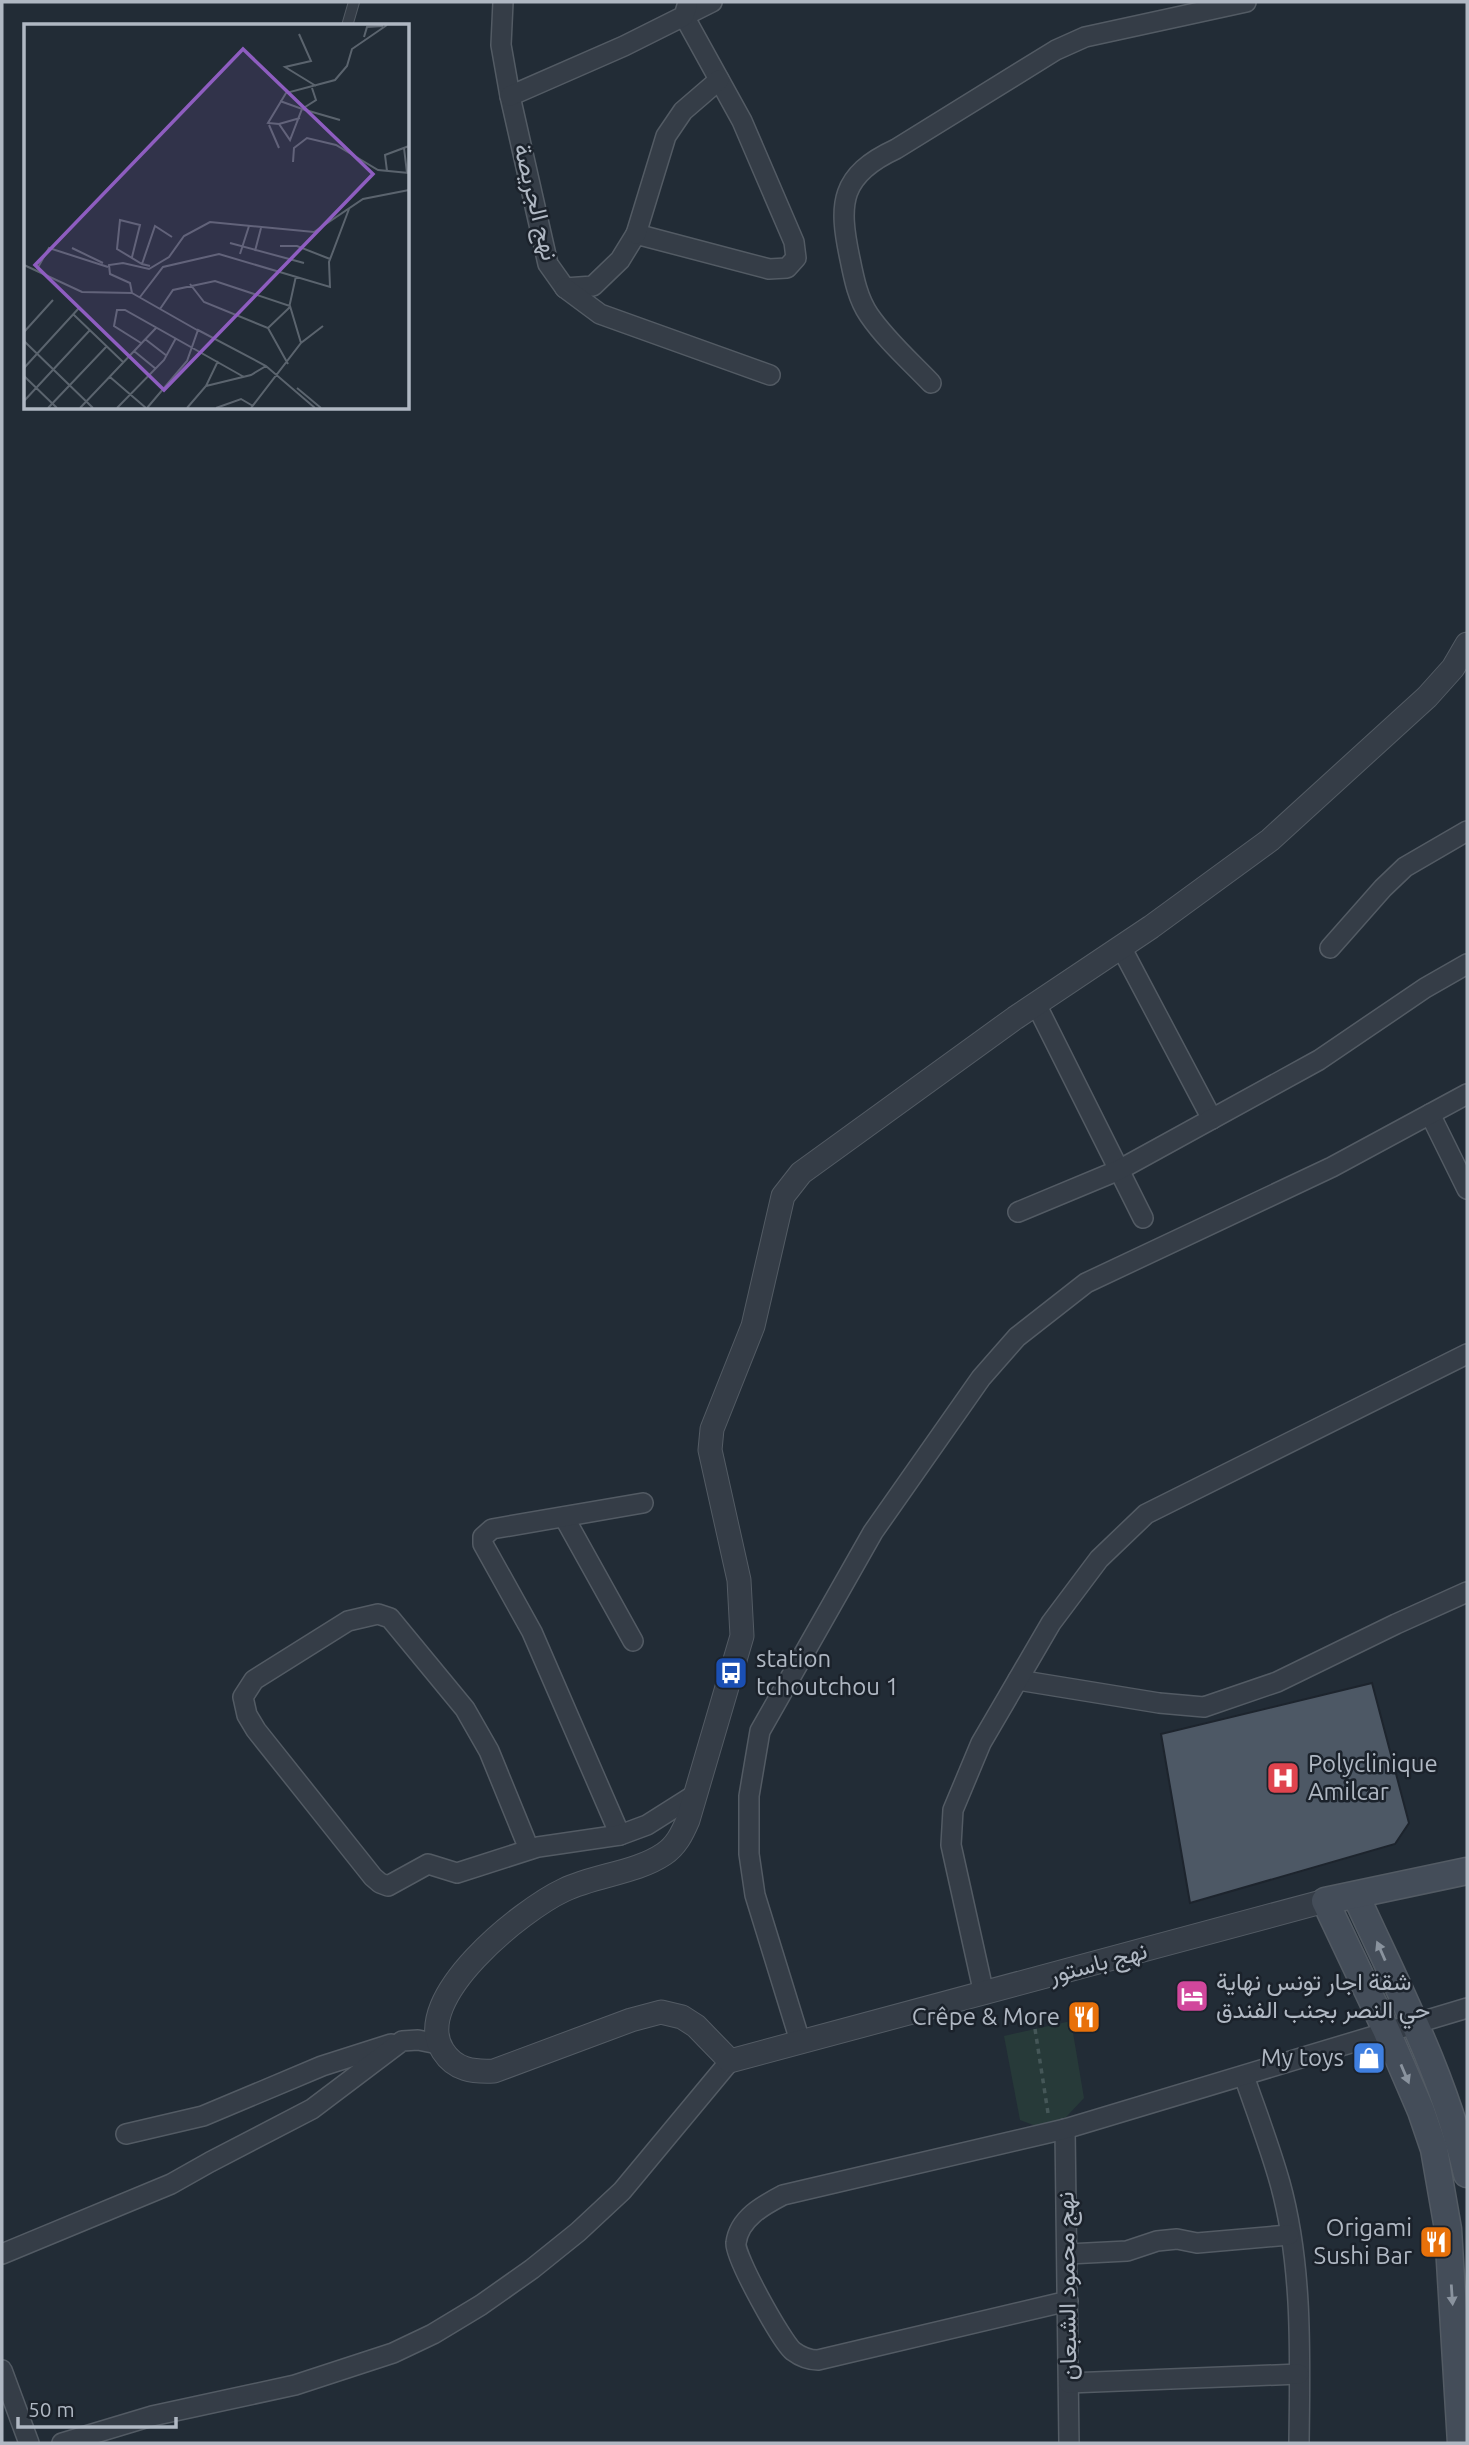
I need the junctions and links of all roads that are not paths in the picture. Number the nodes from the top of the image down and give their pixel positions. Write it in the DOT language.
graph roads {
  1 [pos="354,2"];
  2 [pos="503,2"];
  3 [pos="712,2"];
  4 [pos="1246,2"];
  5 [pos="686,9"];
  6 [pos="348,24"];
  7 [pos="719,80"];
  8 [pos="510,96"];
  9 [pos="636,234"];
  10 [pos="565,288"];
  11 [pos="771,375"];
  12 [pos="931,383"];
  13 [pos="1467,644"];
  14 [pos="1467,831"];
  15 [pos="1121,947"];
  16 [pos="1330,948"];
  17 [pos="1467,964"];
  18 [pos="1036,1004"];
  19 [pos="1467,1094"];
  20 [pos="1430,1114"];
  21 [pos="1212,1119"];
  22 [pos="1119,1170"];
  23 [pos="1467,1189"];
  24 [pos="1018,1212"];
  25 [pos="1143,1218"];
  26 [pos="1467,1354"];
  27 [pos="643,1503"];
  28 [pos="564,1517"];
  29 [pos="1467,1592"];
  30 [pos="634,1641"];
  31 [pos="1018,1680"];
  32 [pos="696,1794"];
  33 [pos="620,1835"];
  34 [pos="529,1849"];
  35 [pos="1467,1871"];
  36 [pos="1356,1896"];
  37 [pos="1325,1901"];
  38 [pos="984,1994"];
  39 [pos="1467,2008"];
  40 [pos="1414,2024"];
  41 [pos="1387,2032"];
  42 [pos="800,2040"];
  43 [pos="402,2041"];
  44 [pos="438,2044"];
  45 [pos="730,2061"];
  46 [pos="1244,2076"];
  47 [pos="1058,2130"];
  48 [pos="126,2134"];
  49 [pos="1467,2174"];
  50 [pos="1289,2235"];
  51 [pos="2,2254"];
  52 [pos="1068,2254"];
  53 [pos="1068,2301"];
  54 [pos="2,2370"];
  55 [pos="1300,2374"];
  56 [pos="1069,2383"];
  57 [pos="29,2443"];
  58 [pos="62,2443"];
  59 [pos="1069,2443"];
  60 [pos="1299,2443"];
  61 [pos="1461,2443"];
  1 -- 6 [label="lane"];
  2 -- 8 [label="street, نهج الجريصة"];
  3 -- 5 [label="street"];
  4 -- 12 [label="street"];
  5 -- 7 [label="street"];
  5 -- 8 [label="street"];
  7 -- 9 [label="street, نهج الجريصة"];
  7 -- 9 [label="street"];
  8 -- 10 [label="street, نهج الجريصة"];
  9 -- 10 [label="street, نهج الجريصة"];
  10 -- 11 [label="street"];
  13 -- 15 [label="street"];
  14 -- 16 [label="street"];
  15 -- 18 [label="street"];
  15 -- 21 [label="street"];
  17 -- 21 [label="street"];
  18 -- 22 [label="street"];
  18 -- 32 [label="street"];
  19 -- 20 [label="street"];
  20 -- 23 [label="street"];
  20 -- 42 [label="street"];
  21 -- 22 [label="street"];
  22 -- 24 [label="street"];
  22 -- 25 [label="street"];
  26 -- 31 [label="street"];
  27 -- 28 [label="street"];
  28 -- 30 [label="street"];
  28 -- 33 [label="street"];
  29 -- 31 [label="street"];
  31 -- 38 [label="street"];
  32 -- 33 [label="street"];
  32 -- 44 [label="street"];
  33 -- 34 [label="street"];
  34 -- 34 [label="street"];
  35 -- 36 [label="main road, نهج باستور"];
  36 -- 37 [label="main road, نهج باستور"];
  40 -- 36 [label="main road, one-way"];
  37 -- 38 [label="street, نهج باستور"];
  37 -- 41 [label="main road"];
  38 -- 42 [label="street, نهج باستور"];
  39 -- 40 [label="street"];
  40 -- 41 [label="street"];
  40 -- 49 [label="main road"];
  41 -- 46 [label="street"];
  41 -- 61 [label="main road, one-way"];
  42 -- 45 [label="street, نهج باستور"];
  43 -- 44 [label="street"];
  43 -- 48 [label="street"];
  43 -- 51 [label="street"];
  44 -- 45 [label="street"];
  45 -- 58 [label="street"];
  46 -- 47 [label="street"];
  46 -- 50 [label="street"];
  47 -- 52 [label="street, نهج محمود الشبعان"];
  47 -- 53 [label="street"];
  50 -- 52 [label="street"];
  50 -- 55 [label="street"];
  52 -- 53 [label="street, نهج محمود الشبعان"];
  53 -- 56 [label="street, نهج محمود الشبعان"];
  54 -- 57 [label="street"];
  55 -- 56 [label="street"];
  55 -- 60 [label="street"];
  56 -- 59 [label="street, نهج محمود الشبعان"];
}
